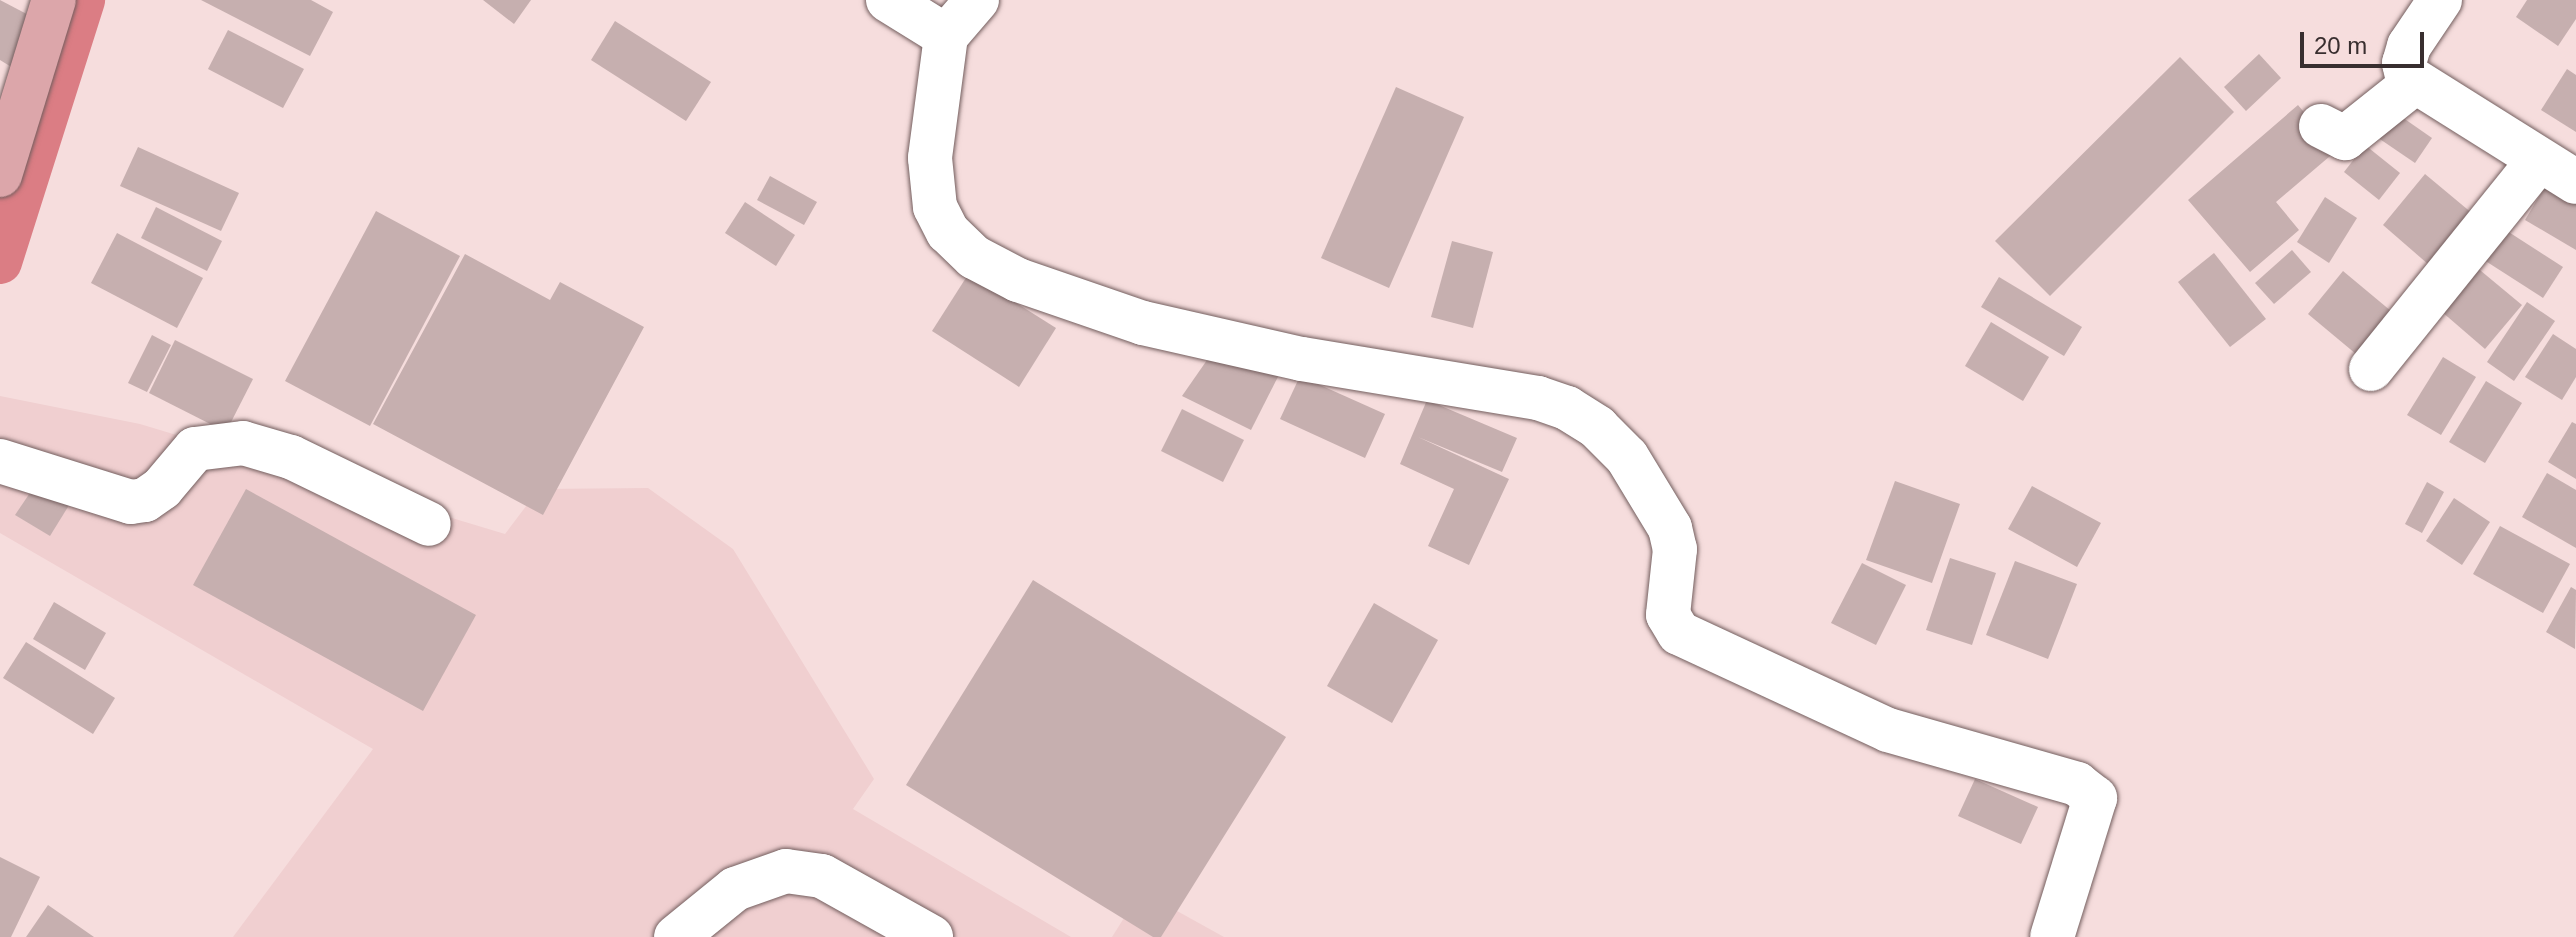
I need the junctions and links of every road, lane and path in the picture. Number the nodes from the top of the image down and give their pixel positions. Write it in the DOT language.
graph roads {
  1 [pos="54,0"];
  2 [pos="888,0"];
  3 [pos="977,0"];
  4 [pos="2440,0"];
  5 [pos="946,36"];
  6 [pos="2414,83"];
  7 [pos="2321,126"];
  8 [pos="2539,160"];
  9 [pos="0,175"];
  10 [pos="2576,182"];
  11 [pos="2371,369"];
  12 [pos="0,461"];
  13 [pos="429,524"];
  14 [pos="676,937"];
  15 [pos="931,937"];
  16 [pos="2052,937"];
  1 -- 9 [label="main road"];
  2 -- 5 [label="street"];
  3 -- 5 [label="street"];
  4 -- 6 [label="street"];
  5 -- 16 [label="street"];
  6 -- 7 [label="street"];
  6 -- 8 [label="street"];
  8 -- 10 [label="street"];
  8 -- 11 [label="street"];
  12 -- 13 [label="street"];
  14 -- 15 [label="street"];
}
